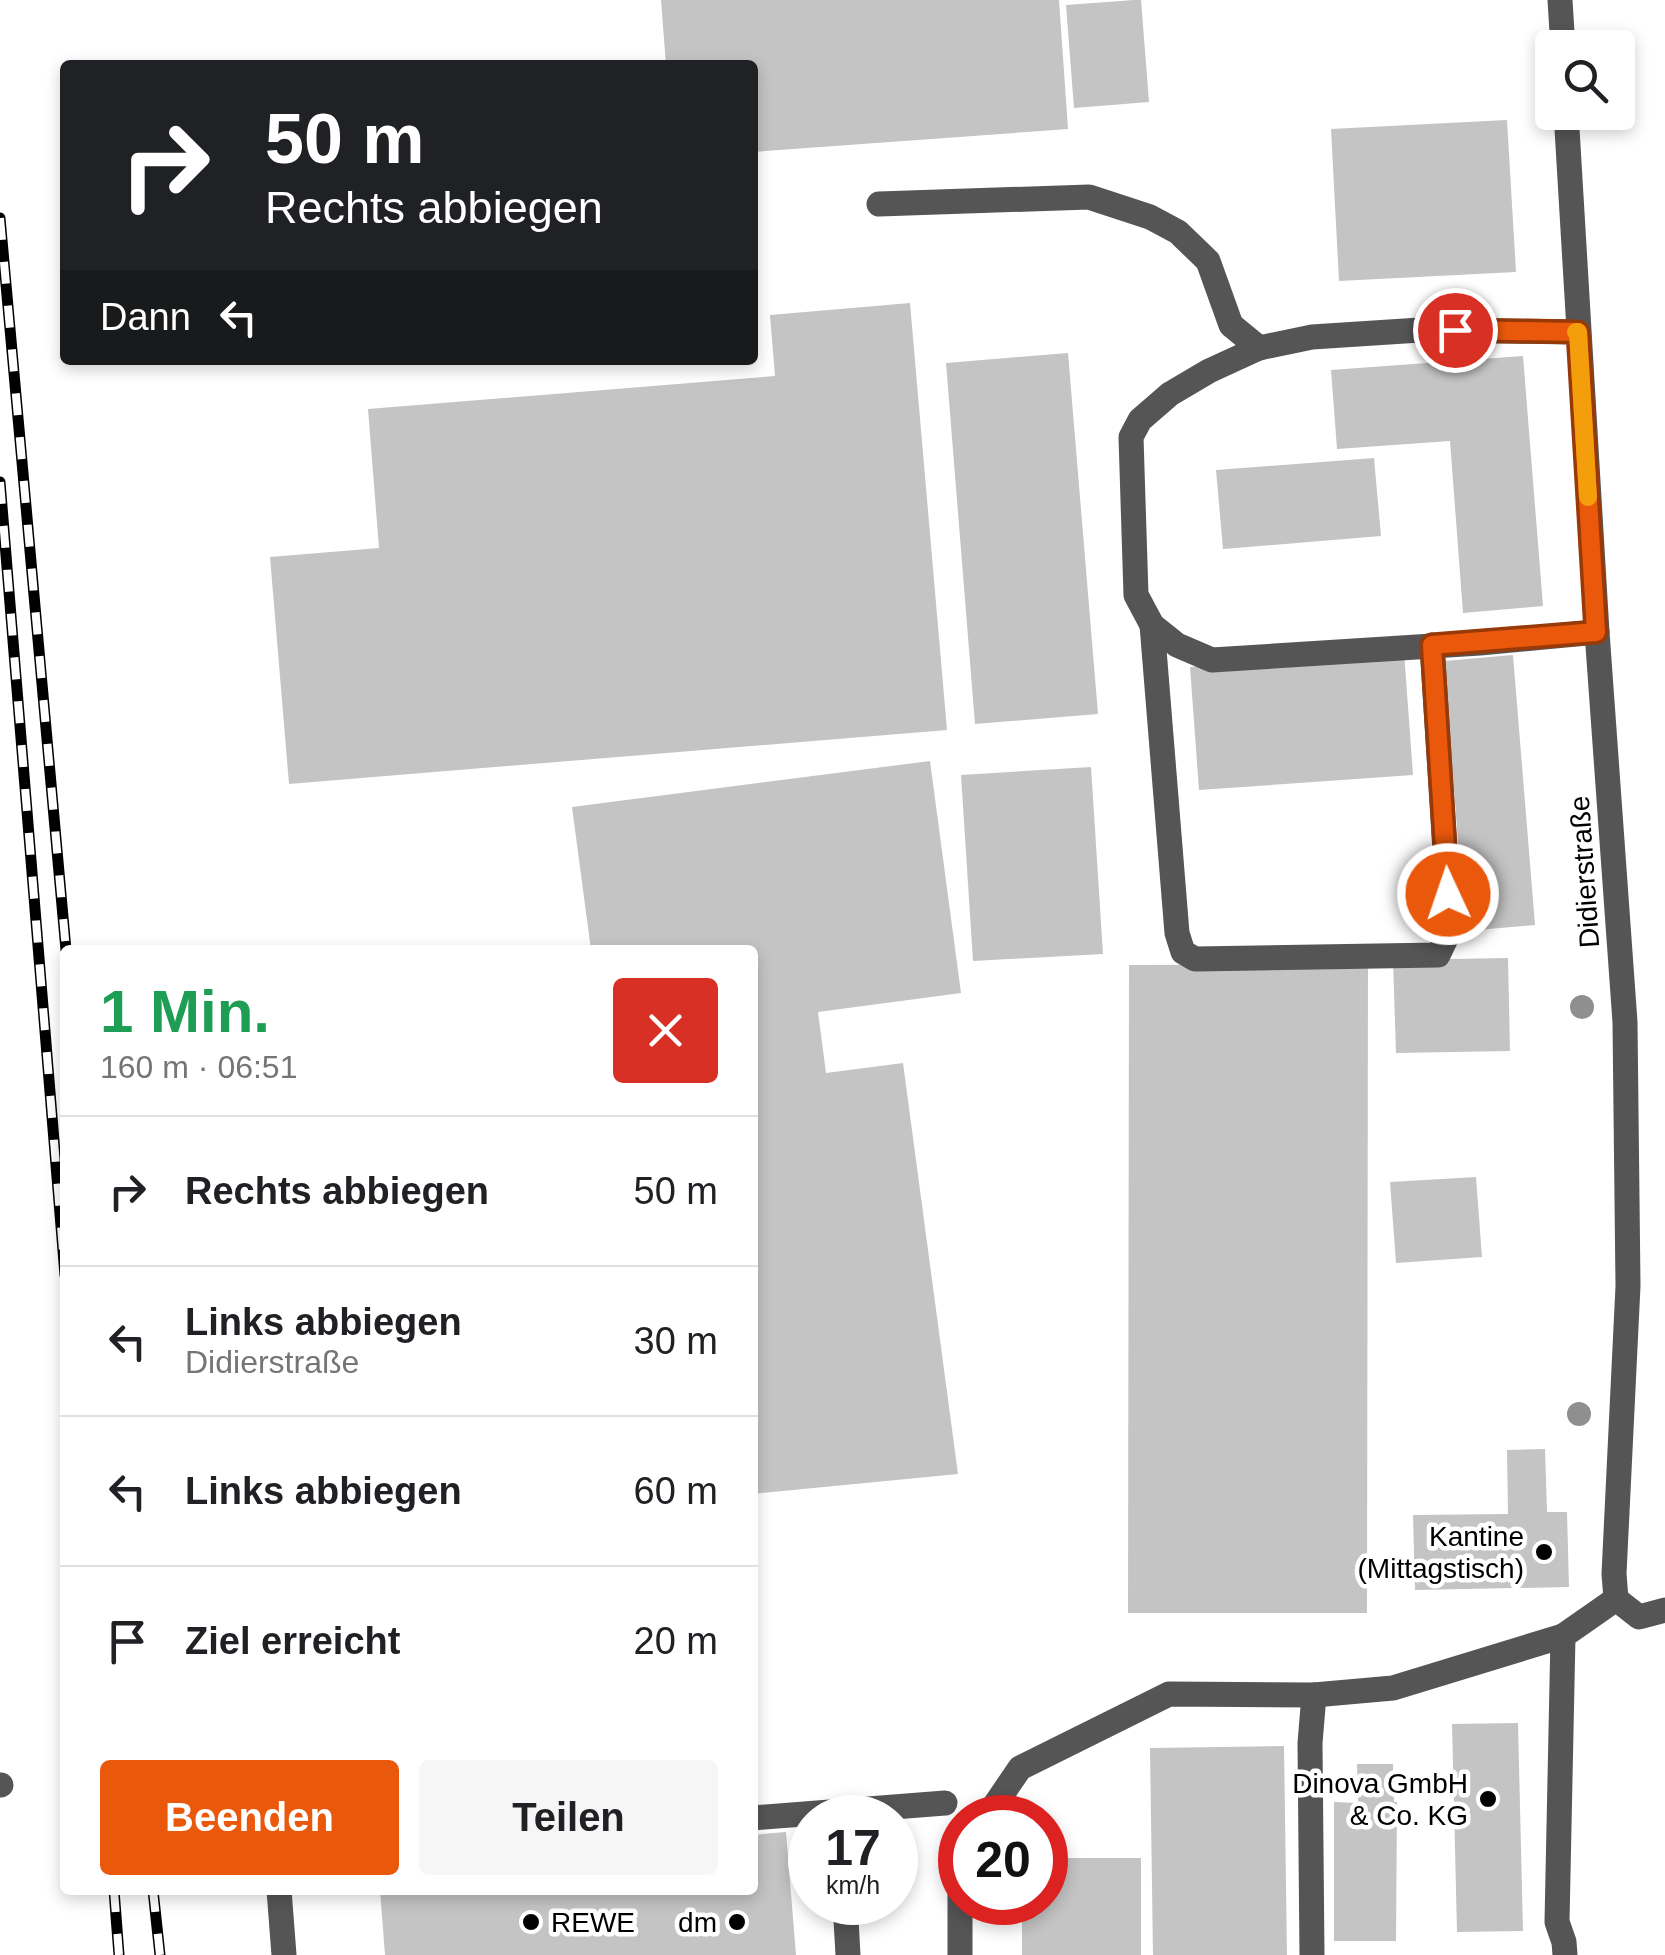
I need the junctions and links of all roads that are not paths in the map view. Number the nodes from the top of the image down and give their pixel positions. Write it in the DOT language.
graph roads {
  1 [pos="1560,0"];
  2 [pos="1562,30"];
  3 [pos="1567,130"];
  4 [pos="879,204"];
  5 [pos="1578,332"];
  6 [pos="1260,348"];
  7 [pos="1152,625"];
  8 [pos="1596,632"];
  9 [pos="1432,645"];
  10 [pos="1616,1598"];
  11 [pos="1665,1610"];
  12 [pos="1563,1636"];
  13 [pos="1314,1696"];
  14 [pos="1002,1795"];
  15 [pos="788,1817"];
  16 [pos="758,1818"];
  17 [pos="279,1895"];
  18 [pos="846,1925"];
  19 [pos="960,1925"];
  20 [pos="284,1955"];
  21 [pos="848,1955"];
  22 [pos="960,1955"];
  23 [pos="1312,1955"];
  24 [pos="1565,1955"];
  1 -- 2 [label="street"];
  3 -- 5 [label="street, Didierstraße"];
  4 -- 6 [label="street"];
  5 -- 6 [label="street"];
  5 -- 8 [label="street, Didierstraße"];
  6 -- 7 [label="street"];
  7 -- 9 [label="street"];
  7 -- 9 [label="street"];
  8 -- 9 [label="street"];
  8 -- 10 [label="street, Didierstraße"];
  10 -- 11 [label="street"];
  10 -- 12 [label="street"];
  12 -- 13 [label="street"];
  12 -- 24 [label="street"];
  13 -- 14 [label="street"];
  13 -- 23 [label="street"];
  15 -- 16 [label="street"];
  17 -- 20 [label="street"];
  18 -- 21 [label="street"];
  19 -- 22 [label="street"];
}
